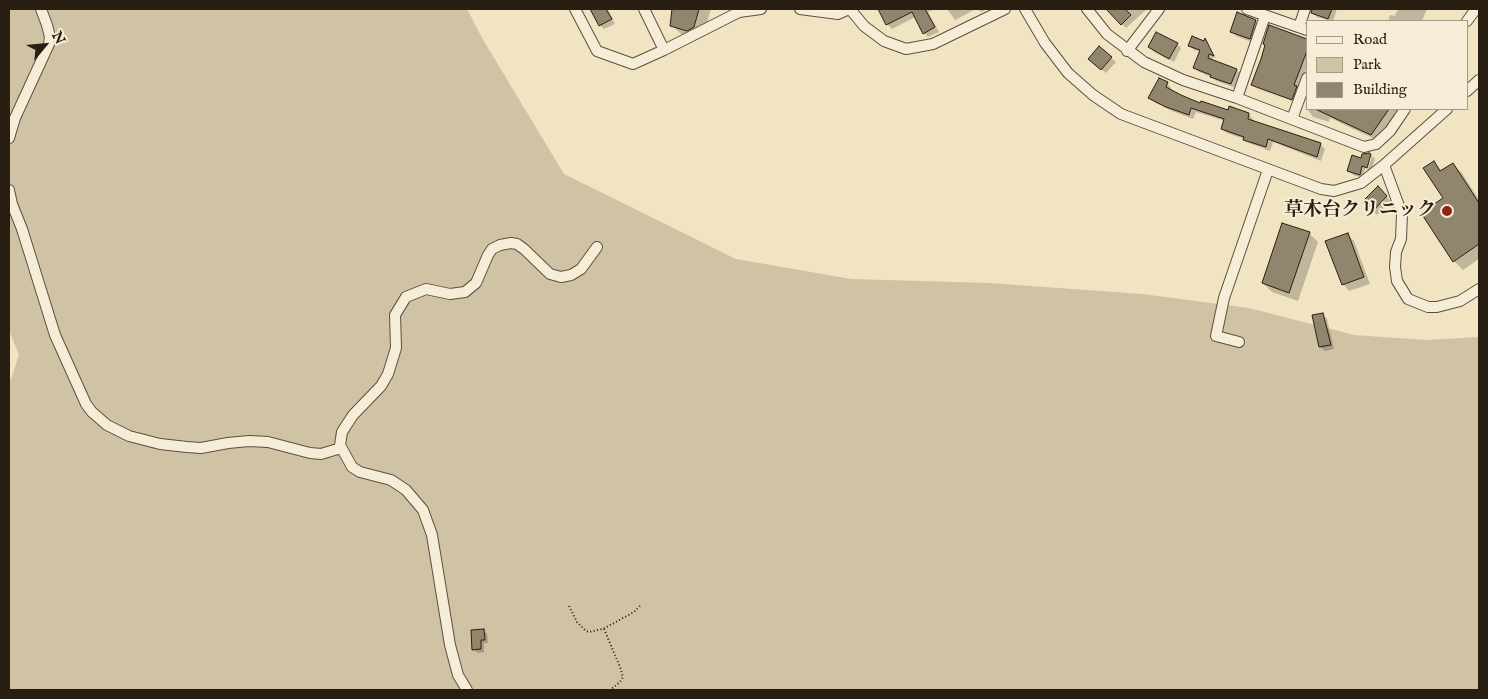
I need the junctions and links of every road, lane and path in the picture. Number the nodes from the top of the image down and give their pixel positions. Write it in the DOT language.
graph roads {
  1 [pos="41,9"];
  2 [pos="575,9"];
  3 [pos="644,9"];
  4 [pos="761,9"];
  5 [pos="800,9"];
  6 [pos="849,9"];
  7 [pos="1005,9"];
  8 [pos="1025,9"];
  9 [pos="1087,9"];
  10 [pos="1159,9"];
  11 [pos="1247,9"];
  12 [pos="1306,9"];
  13 [pos="1476,9"];
  14 [pos="1265,16"];
  15 [pos="1468,20"];
  16 [pos="1303,28"];
  17 [pos="664,50"];
  18 [pos="1127,51"];
  19 [pos="1479,80"];
  20 [pos="1306,81"];
  21 [pos="1468,90"];
  22 [pos="1237,98"];
  23 [pos="1404,110"];
  24 [pos="1446,110"];
  25 [pos="1292,119"];
  26 [pos="9,138"];
  27 [pos="1384,165"];
  28 [pos="1268,170"];
  29 [pos="9,190"];
  30 [pos="597,247"];
  31 [pos="1479,289"];
  32 [pos="1239,342"];
  33 [pos="341,448"];
  34 [pos="641,605"];
  35 [pos="569,606"];
  36 [pos="603,629"];
  37 [pos="466,690"];
  38 [pos="610,690"];
  1 -- 26 [label="street"];
  2 -- 17 [label="street"];
  3 -- 17 [label="street"];
  4 -- 17 [label="street"];
  5 -- 6 [label="street"];
  6 -- 7 [label="street"];
  8 -- 28 [label="street"];
  9 -- 18 [label="street"];
  10 -- 18 [label="street"];
  11 -- 14 [label="street"];
  12 -- 16 [label="street"];
  13 -- 15 [label="street"];
  14 -- 16 [label="street"];
  14 -- 22 [label="street"];
  18 -- 22 [label="street"];
  19 -- 21 [label="street"];
  20 -- 25 [label="street"];
  22 -- 25 [label="street"];
  23 -- 25 [label="street"];
  24 -- 27 [label="street"];
  27 -- 28 [label="street"];
  27 -- 31 [label="street"];
  28 -- 32 [label="street"];
  29 -- 33 [label="street"];
  30 -- 33 [label="street"];
  33 -- 37 [label="street"];
  34 -- 36 [label="path"];
  35 -- 36 [label="path"];
  36 -- 38 [label="path"];
}
